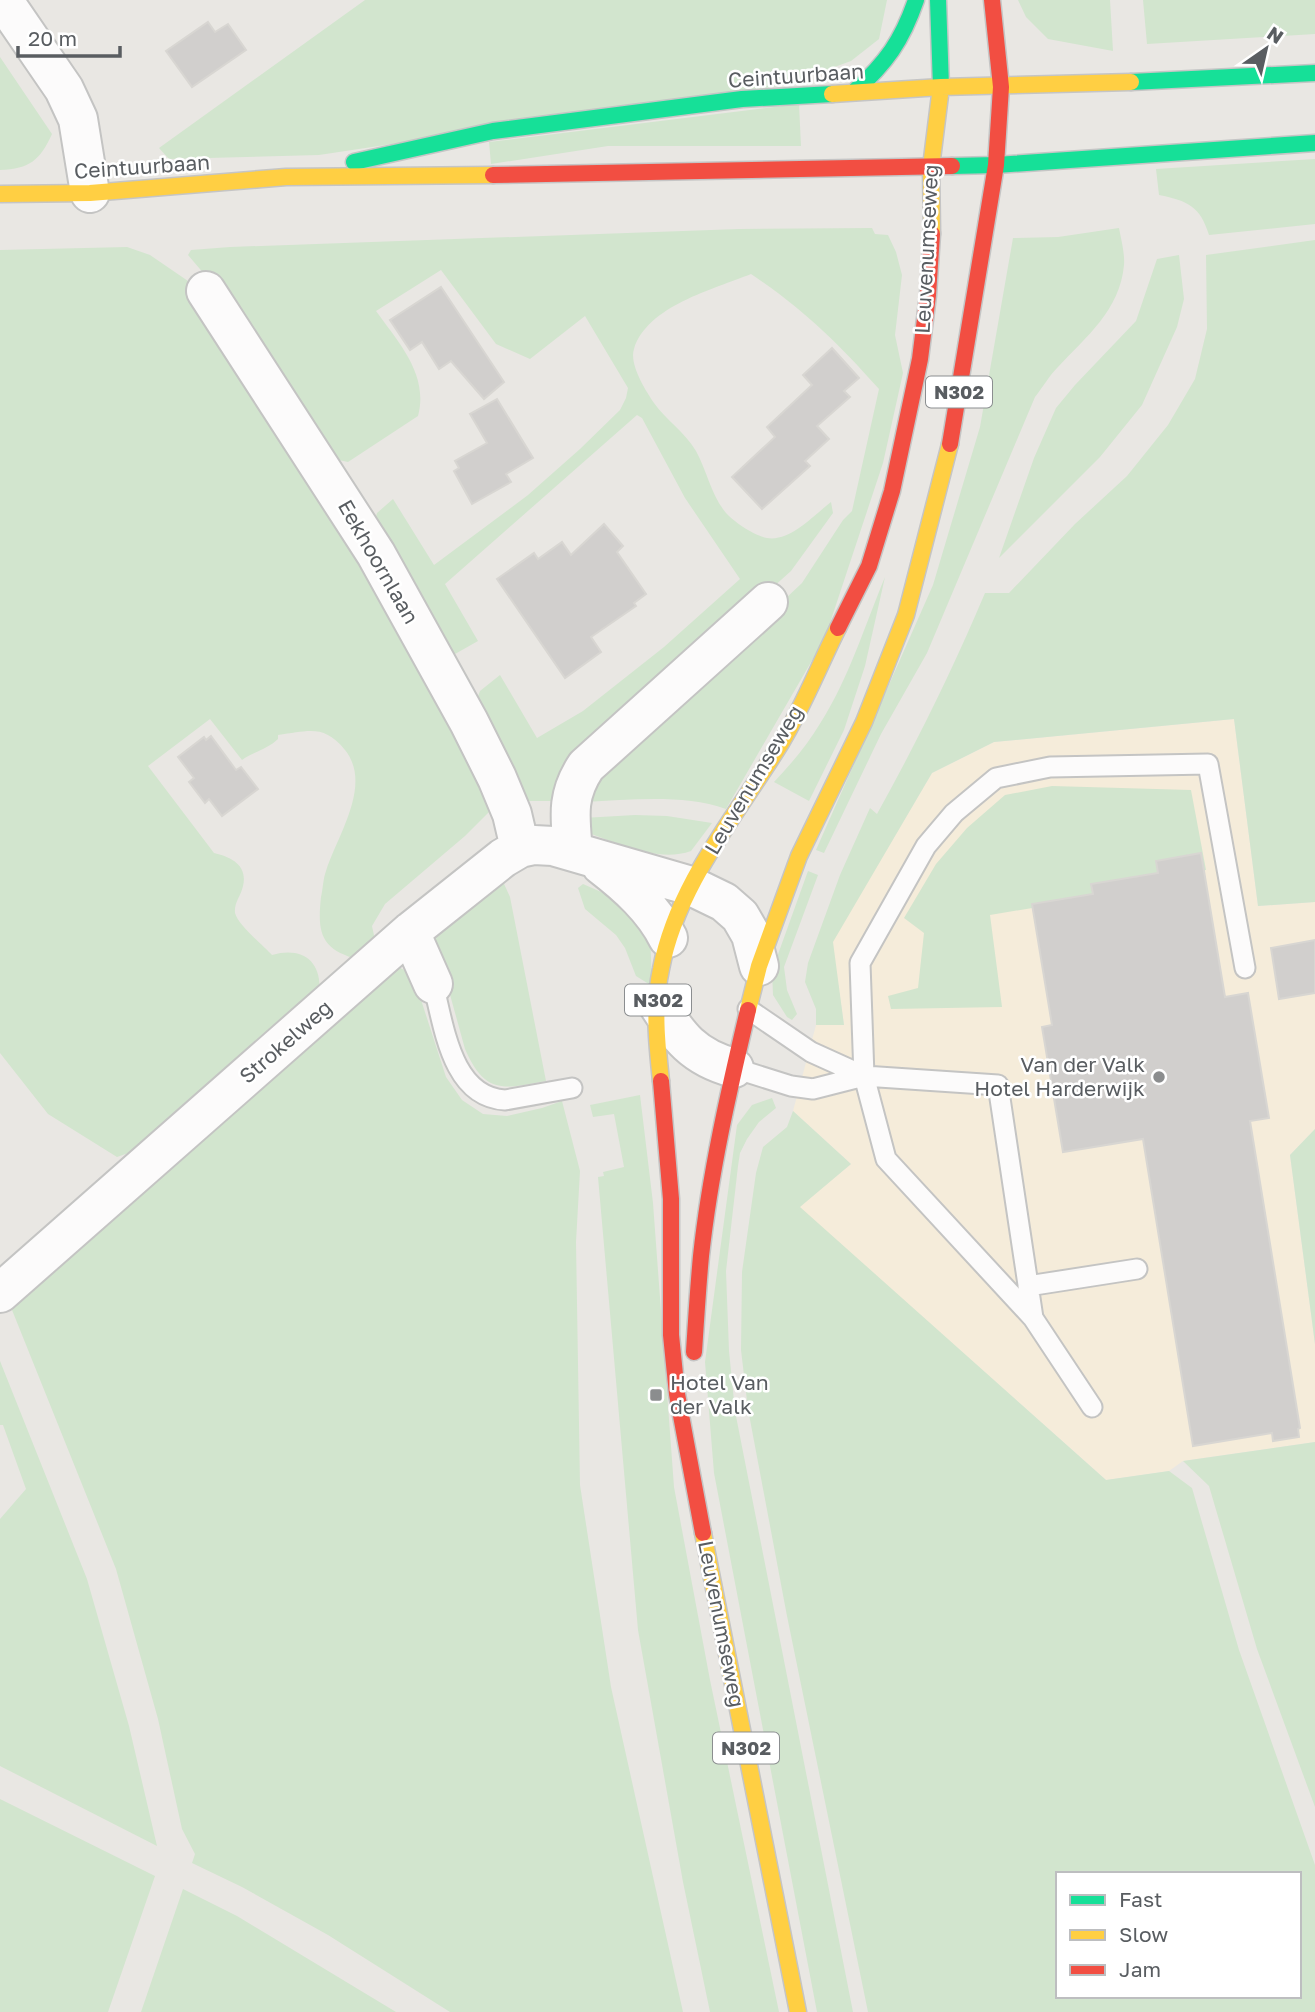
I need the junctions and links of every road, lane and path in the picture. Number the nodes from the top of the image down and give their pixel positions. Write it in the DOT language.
graph roads {
  1 [pos="3,0"];
  2 [pos="916,0"];
  3 [pos="938,0"];
  4 [pos="992,0"];
  5 [pos="1315,73"];
  6 [pos="941,87"];
  7 [pos="1001,87"];
  8 [pos="854,92"];
  9 [pos="1315,143"];
  10 [pos="996,164"];
  11 [pos="931,167"];
  12 [pos="286,177"];
  13 [pos="90,193"];
  14 [pos="0,194"];
  15 [pos="206,291"];
  16 [pos="768,602"];
  17 [pos="520,848"];
  18 [pos="583,855"];
  19 [pos="691,886"];
  20 [pos="410,932"];
  21 [pos="668,938"];
  22 [pos="759,966"];
  23 [pos="1245,968"];
  24 [pos="433,985"];
  25 [pos="657,1003"];
  26 [pos="748,1009"];
  27 [pos="734,1068"];
  28 [pos="863,1076"];
  29 [pos="572,1088"];
  30 [pos="1137,1269"];
  31 [pos="1028,1286"];
  32 [pos="0,1293"];
  33 [pos="1033,1318"];
  34 [pos="694,1364"];
  35 [pos="694,1391"];
  36 [pos="1092,1407"];
  37 [pos="693,1484"];
  38 [pos="798,2012"];
  1 -- 13 [label="street"];
  2 -- 8 [label="main road"];
  3 -- 6 [label="main road, Leuvenumseweg"];
  4 -- 7 [label="main road"];
  5 -- 7 [label="main road, Ceintuurbaan"];
  6 -- 7 [label="main road, Ceintuurbaan"];
  6 -- 8 [label="main road, Ceintuurbaan"];
  6 -- 11 [label="main road, Leuvenumseweg / N302"];
  7 -- 10 [label="main road, N302"];
  8 -- 12 [label="main road, Ceintuurbaan"];
  9 -- 10 [label="main road, Ceintuurbaan"];
  10 -- 11 [label="main road, Ceintuurbaan"];
  10 -- 22 [label="main road, N302"];
  11 -- 12 [label="main road, Ceintuurbaan"];
  11 -- 19 [label="main road, Leuvenumseweg / N302"];
  12 -- 13 [label="main road, Ceintuurbaan"];
  13 -- 14 [label="main road, Ceintuurbaan"];
  15 -- 17 [label="street, Eekhoornlaan"];
  16 -- 18 [label="street"];
  17 -- 18 [label="street"];
  17 -- 20 [label="street, Strokelweg"];
  18 -- 19 [label="street"];
  18 -- 21 [label="street"];
  19 -- 21 [label="main road, Leuvenumseweg / N302"];
  19 -- 22 [label="street"];
  20 -- 24 [label="street"];
  20 -- 32 [label="street, Strokelweg"];
  21 -- 25 [label="main road, Leuvenumseweg / N302"];
  22 -- 26 [label="main road, N302"];
  23 -- 28 [label="lane"];
  24 -- 29 [label="lane"];
  25 -- 27 [label="street"];
  25 -- 37 [label="main road, Leuvenumseweg / N302"];
  26 -- 27 [label="main road, N302"];
  26 -- 28 [label="lane"];
  27 -- 28 [label="lane"];
  27 -- 34 [label="main road, N302"];
  28 -- 31 [label="lane"];
  28 -- 33 [label="lane"];
  30 -- 31 [label="lane"];
  31 -- 33 [label="lane"];
  33 -- 36 [label="lane"];
  35 -- 37 [label="main road, Leuvenumseweg / N302"];
  37 -- 38 [label="main road, Leuvenumseweg / N302"];
}
